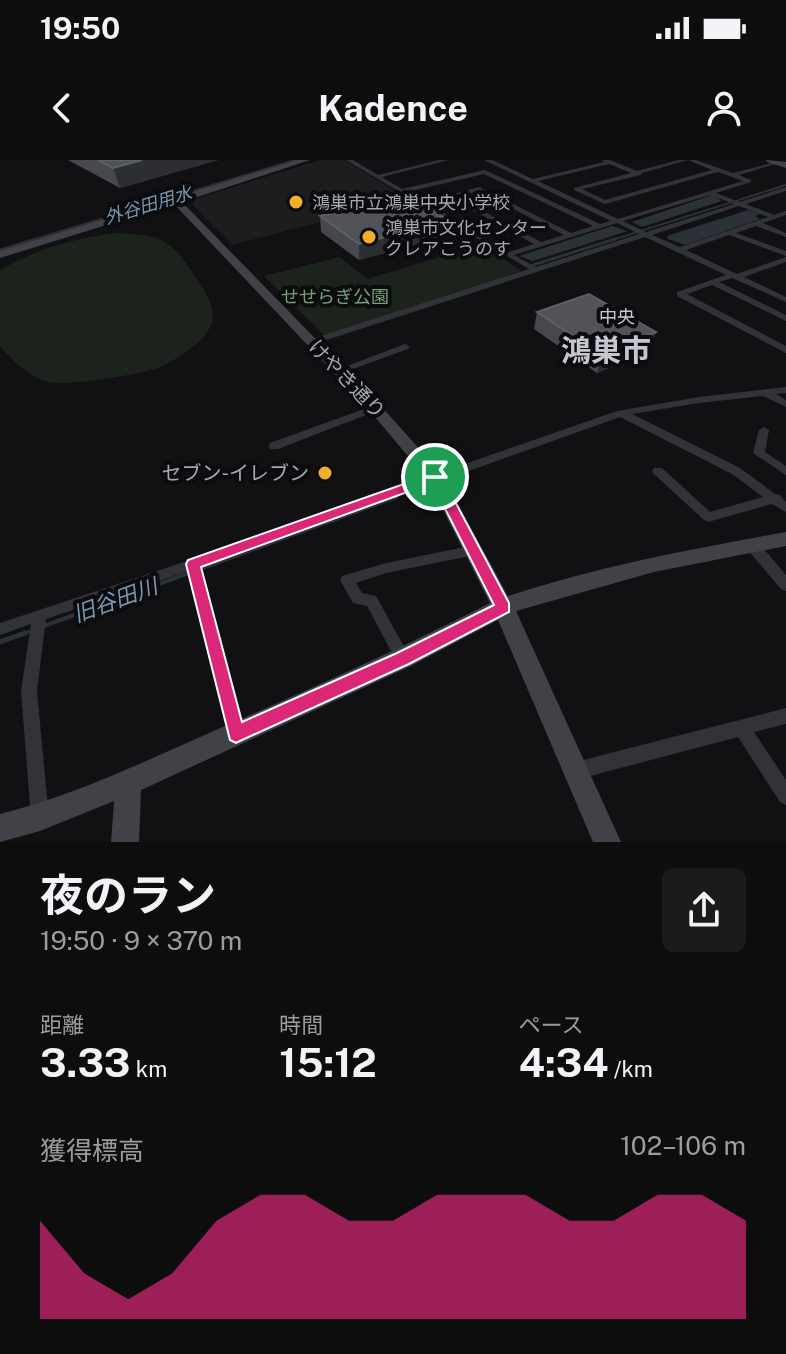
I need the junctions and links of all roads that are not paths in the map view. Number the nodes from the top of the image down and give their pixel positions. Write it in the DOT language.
graph roads {
  1 [pos="306,160"];
  2 [pos="349,160"];
  3 [pos="446,160"];
  4 [pos="488,160"];
  5 [pos="648,160"];
  6 [pos="688,160"];
  7 [pos="607,161"];
  8 [pos="429,162"];
  9 [pos="777,163"];
  10 [pos="396,165"];
  11 [pos="664,166"];
  12 [pos="405,170"];
  13 [pos="718,170"];
  14 [pos="636,173"];
  15 [pos="733,175"];
  16 [pos="376,177"];
  17 [pos="532,181"];
  18 [pos="667,184"];
  19 [pos="677,188"];
  20 [pos="786,189"];
  21 [pos="401,191"];
  22 [pos="688,192"];
  23 [pos="711,193"];
  24 [pos="559,194"];
  25 [pos="451,196"];
  26 [pos="698,196"];
  27 [pos="542,199"];
  28 [pos="176,201"];
  29 [pos="423,204"];
  30 [pos="741,204"];
  31 [pos="786,213"];
  32 [pos="774,217"];
  33 [pos="617,221"];
  34 [pos="756,223"];
  35 [pos="598,226"];
  36 [pos="730,233"];
  37 [pos="569,235"];
  38 [pos="645,235"];
  39 [pos="786,235"];
  40 [pos="539,244"];
  41 [pos="679,250"];
  42 [pos="509,254"];
  43 [pos="0,255"];
  44 [pos="786,256"];
  45 [pos="535,270"];
  46 [pos="734,276"];
  47 [pos="712,282"];
  48 [pos="785,298"];
  49 [pos="786,318"];
  50 [pos="311,342"];
  51 [pos="405,347"];
  52 [pos="786,350"];
  53 [pos="339,371"];
  54 [pos="786,390"];
  55 [pos="764,392"];
  56 [pos="786,404"];
  57 [pos="375,408"];
  58 [pos="621,413"];
  59 [pos="764,430"];
  60 [pos="274,446"];
  61 [pos="658,471"];
  62 [pos="786,471"];
  63 [pos="435,477"];
  64 [pos="776,498"];
  65 [pos="786,508"];
  66 [pos="786,539"];
  67 [pos="752,545"];
  68 [pos="475,550"];
  69 [pos="193,564"];
  70 [pos="786,585"];
  71 [pos="503,607"];
  72 [pos="39,615"];
  73 [pos="0,629"];
  74 [pos="403,659"];
  75 [pos="786,716"];
  76 [pos="741,727"];
  77 [pos="236,734"];
  78 [pos="575,771"];
  79 [pos="128,782"];
  80 [pos="786,796"];
  81 [pos="40,818"];
  82 [pos="0,828"];
  83 [pos="125,842"];
  84 [pos="607,842"];
  1 -- 28 [label="street"];
  2 -- 16 [label="street"];
  3 -- 8 [label="street"];
  4 -- 17 [label="street"];
  5 -- 11 [label="street"];
  6 -- 11 [label="street"];
  6 -- 13 [label="street"];
  7 -- 14 [label="street"];
  7 -- 17 [label="street"];
  8 -- 12 [label="street"];
  9 -- 15 [label="street"];
  10 -- 12 [label="street"];
  11 -- 14 [label="street"];
  12 -- 16 [label="street"];
  13 -- 15 [label="street"];
  13 -- 18 [label="street"];
  14 -- 18 [label="street"];
  14 -- 18 [label="street"];
  15 -- 23 [label="street"];
  16 -- 21 [label="street"];
  17 -- 24 [label="street"];
  18 -- 19 [label="street"];
  20 -- 30 [label="street"];
  21 -- 27 [label="street"];
  21 -- 29 [label="street"];
  22 -- 26 [label="street"];
  23 -- 26 [label="street"];
  23 -- 30 [label="street"];
  24 -- 27 [label="street"];
  24 -- 33 [label="street"];
  25 -- 29 [label="street"];
  25 -- 37 [label="street"];
  25 -- 40 [label="street"];
  26 -- 33 [label="street"];
  27 -- 35 [label="street"];
  28 -- 43 [label="street"];
  28 -- 50 [label="street, けやき通り"];
  29 -- 42 [label="street"];
  30 -- 32 [label="street"];
  30 -- 38 [label="street"];
  31 -- 32 [label="street"];
  32 -- 34 [label="street"];
  33 -- 35 [label="street"];
  33 -- 38 [label="street"];
  34 -- 36 [label="street"];
  34 -- 39 [label="street"];
  35 -- 37 [label="street"];
  36 -- 41 [label="street"];
  36 -- 44 [label="street"];
  37 -- 40 [label="street"];
  38 -- 41 [label="street"];
  38 -- 45 [label="street"];
  40 -- 42 [label="street"];
  41 -- 46 [label="street"];
  42 -- 45 [label="street"];
  44 -- 46 [label="street"];
  45 -- 50 [label="street"];
  46 -- 47 [label="street"];
  46 -- 48 [label="street"];
  47 -- 49 [label="street"];
  47 -- 52 [label="street"];
  50 -- 53 [label="street, けやき通り"];
  51 -- 53 [label="street"];
  53 -- 57 [label="street, けやき通り"];
  54 -- 55 [label="street"];
  55 -- 56 [label="street"];
  55 -- 58 [label="street"];
  57 -- 60 [label="street"];
  57 -- 63 [label="street, けやき通り"];
  58 -- 63 [label="street"];
  58 -- 64 [label="street"];
  59 -- 62 [label="street"];
  61 -- 64 [label="street"];
  63 -- 68 [label="street, けやき通り"];
  63 -- 69 [label="street"];
  64 -- 65 [label="street"];
  66 -- 67 [label="street"];
  67 -- 70 [label="street"];
  67 -- 71 [label="street"];
  68 -- 71 [label="street, けやき通り"];
  68 -- 74 [label="street"];
  69 -- 72 [label="street"];
  69 -- 77 [label="street"];
  71 -- 74 [label="street"];
  71 -- 78 [label="street, けやき通り"];
  72 -- 73 [label="street"];
  72 -- 81 [label="street"];
  74 -- 77 [label="street"];
  75 -- 76 [label="street"];
  76 -- 78 [label="street"];
  76 -- 80 [label="street"];
  77 -- 79 [label="street"];
  78 -- 84 [label="street, けやき通り"];
  79 -- 81 [label="street"];
  79 -- 83 [label="street"];
  81 -- 82 [label="street"];
}
